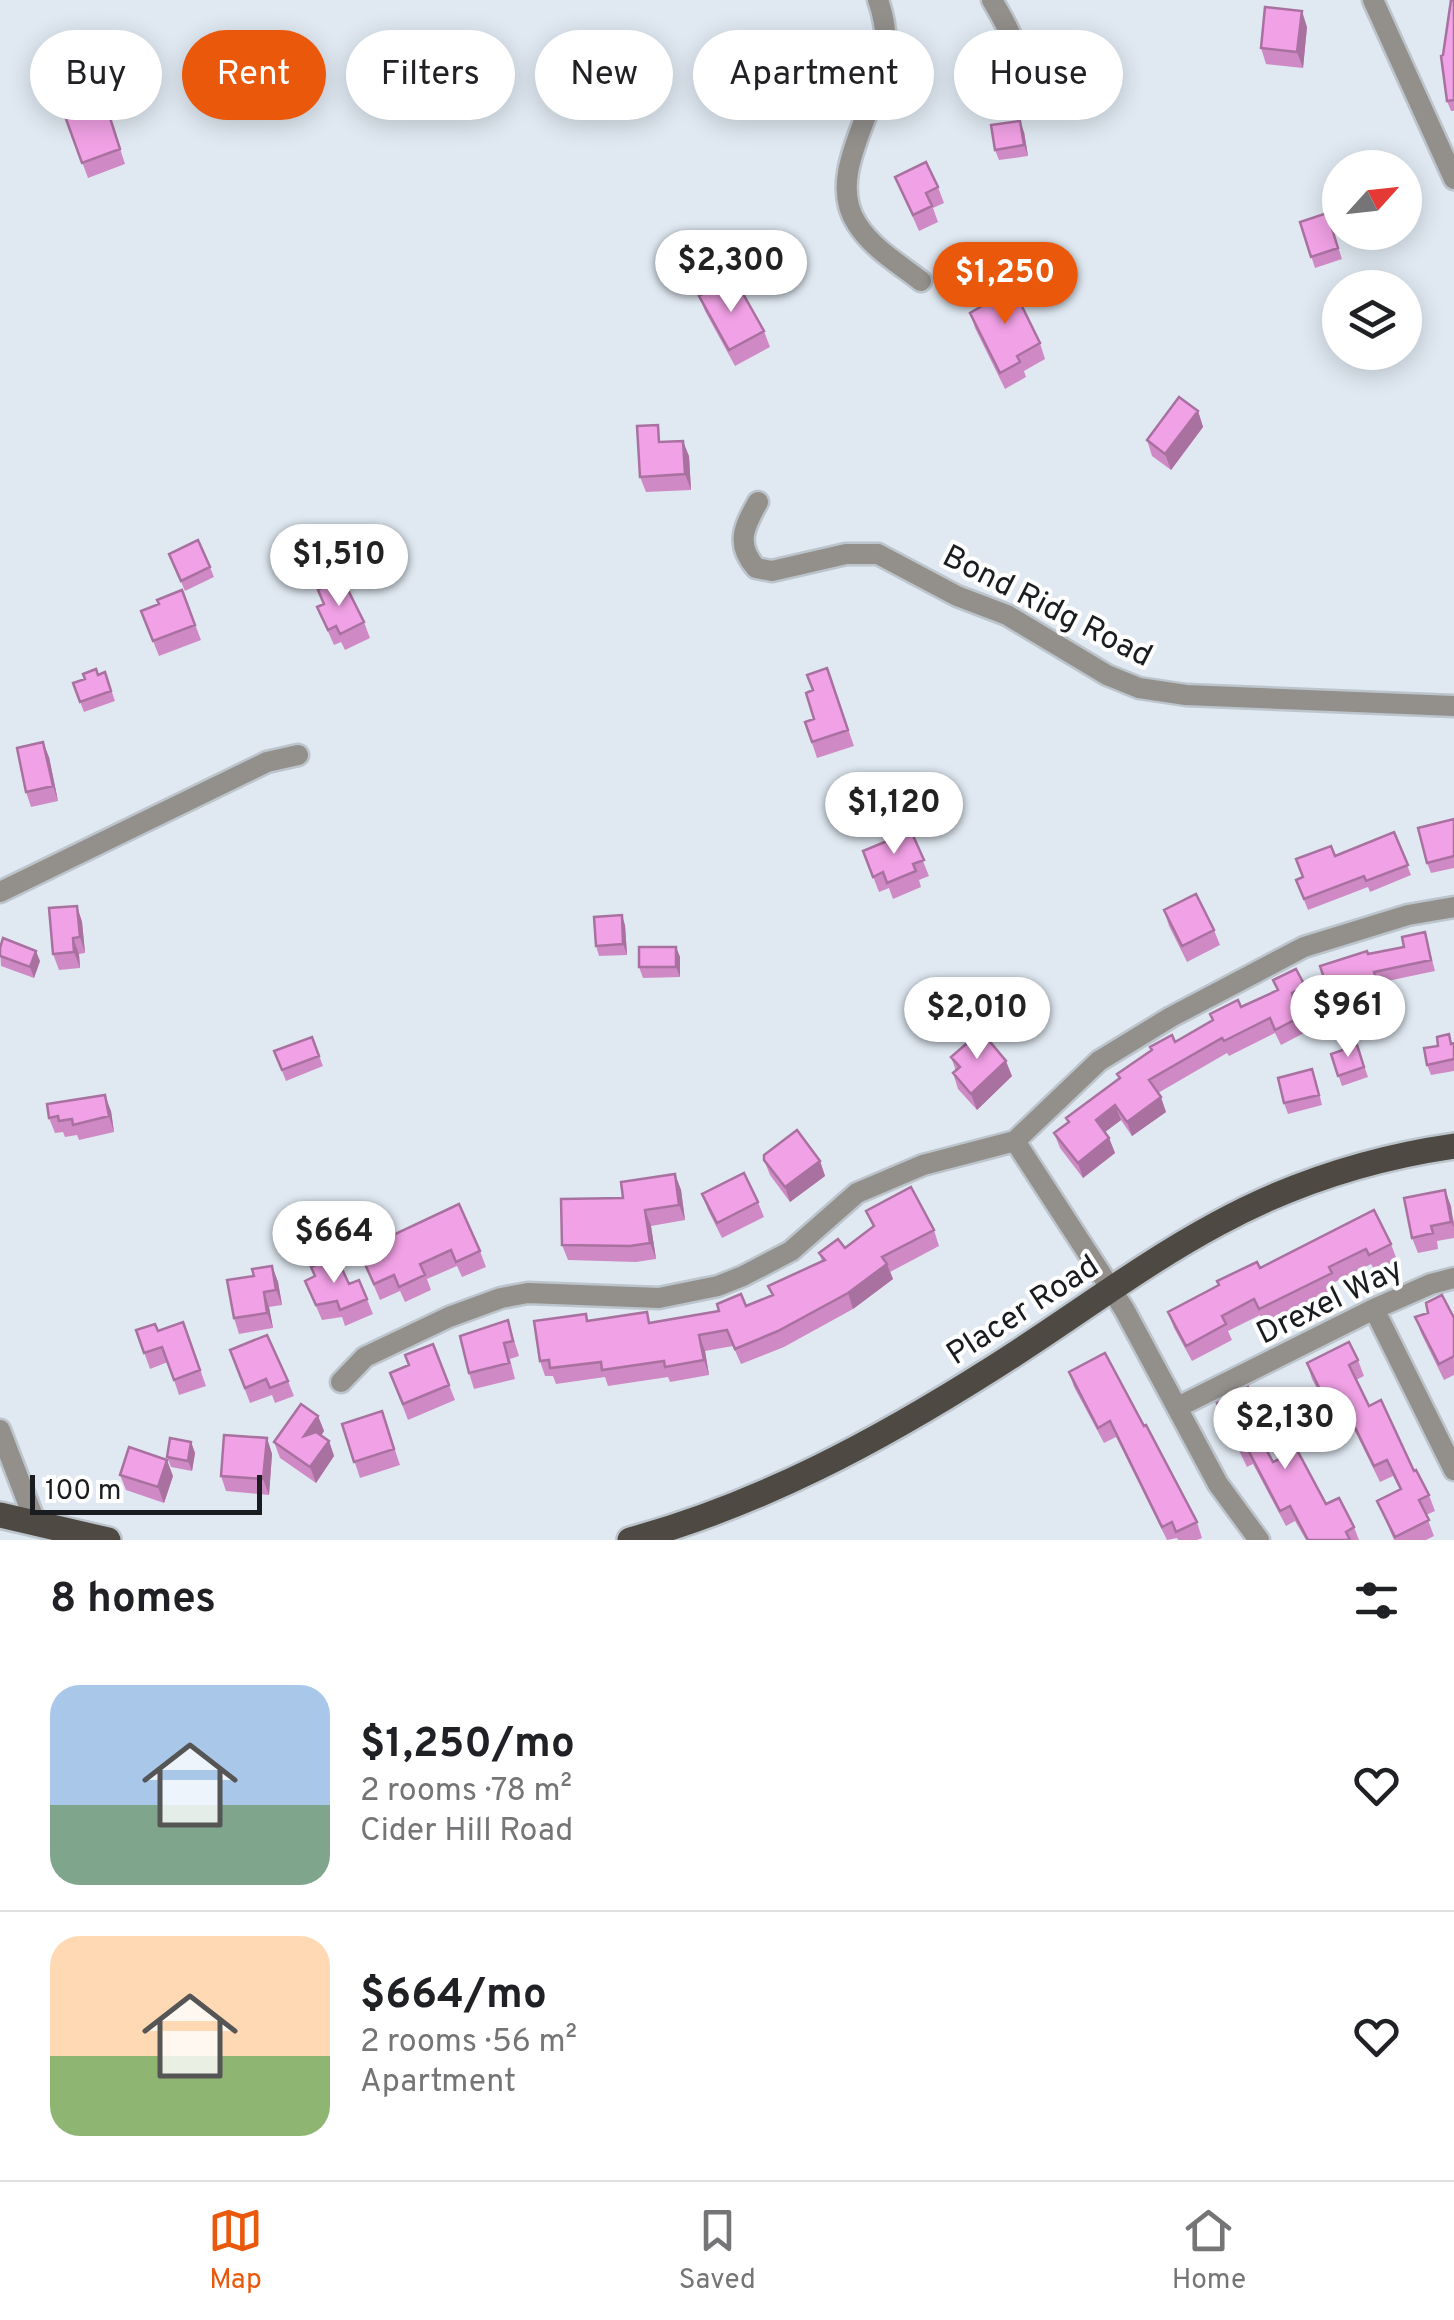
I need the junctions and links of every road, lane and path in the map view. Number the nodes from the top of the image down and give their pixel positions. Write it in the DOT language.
graph roads {
  1 [pos="878,0"];
  2 [pos="992,0"];
  3 [pos="1372,0"];
  4 [pos="1009,30"];
  5 [pos="1454,179"];
  6 [pos="921,281"];
  7 [pos="758,502"];
  8 [pos="1454,706"];
  9 [pos="298,754"];
  10 [pos="0,892"];
  11 [pos="1454,908"];
  12 [pos="1016,1141"];
  13 [pos="1454,1146"];
  14 [pos="1454,1278"];
  15 [pos="1111,1290"];
  16 [pos="1374,1309"];
  17 [pos="341,1382"];
  18 [pos="1178,1407"];
  19 [pos="0,1430"];
  20 [pos="1454,1470"];
  21 [pos="0,1515"];
  22 [pos="36,1524"];
  23 [pos="108,1540"];
  24 [pos="630,1540"];
  25 [pos="1259,1540"];
  1 -- 6 [label="street"];
  2 -- 4 [label="street"];
  3 -- 5 [label="street"];
  7 -- 8 [label="street, Bond Ridg Road"];
  9 -- 10 [label="street"];
  11 -- 12 [label="street"];
  12 -- 15 [label="street"];
  12 -- 17 [label="street"];
  13 -- 15 [label="main road, Placer Road"];
  14 -- 16 [label="street, Drexel Way"];
  15 -- 18 [label="street"];
  15 -- 24 [label="main road, Placer Road"];
  16 -- 18 [label="street, Drexel Way"];
  16 -- 20 [label="street"];
  18 -- 25 [label="street"];
  19 -- 22 [label="street"];
  21 -- 22 [label="main road"];
  22 -- 23 [label="main road"];
}
